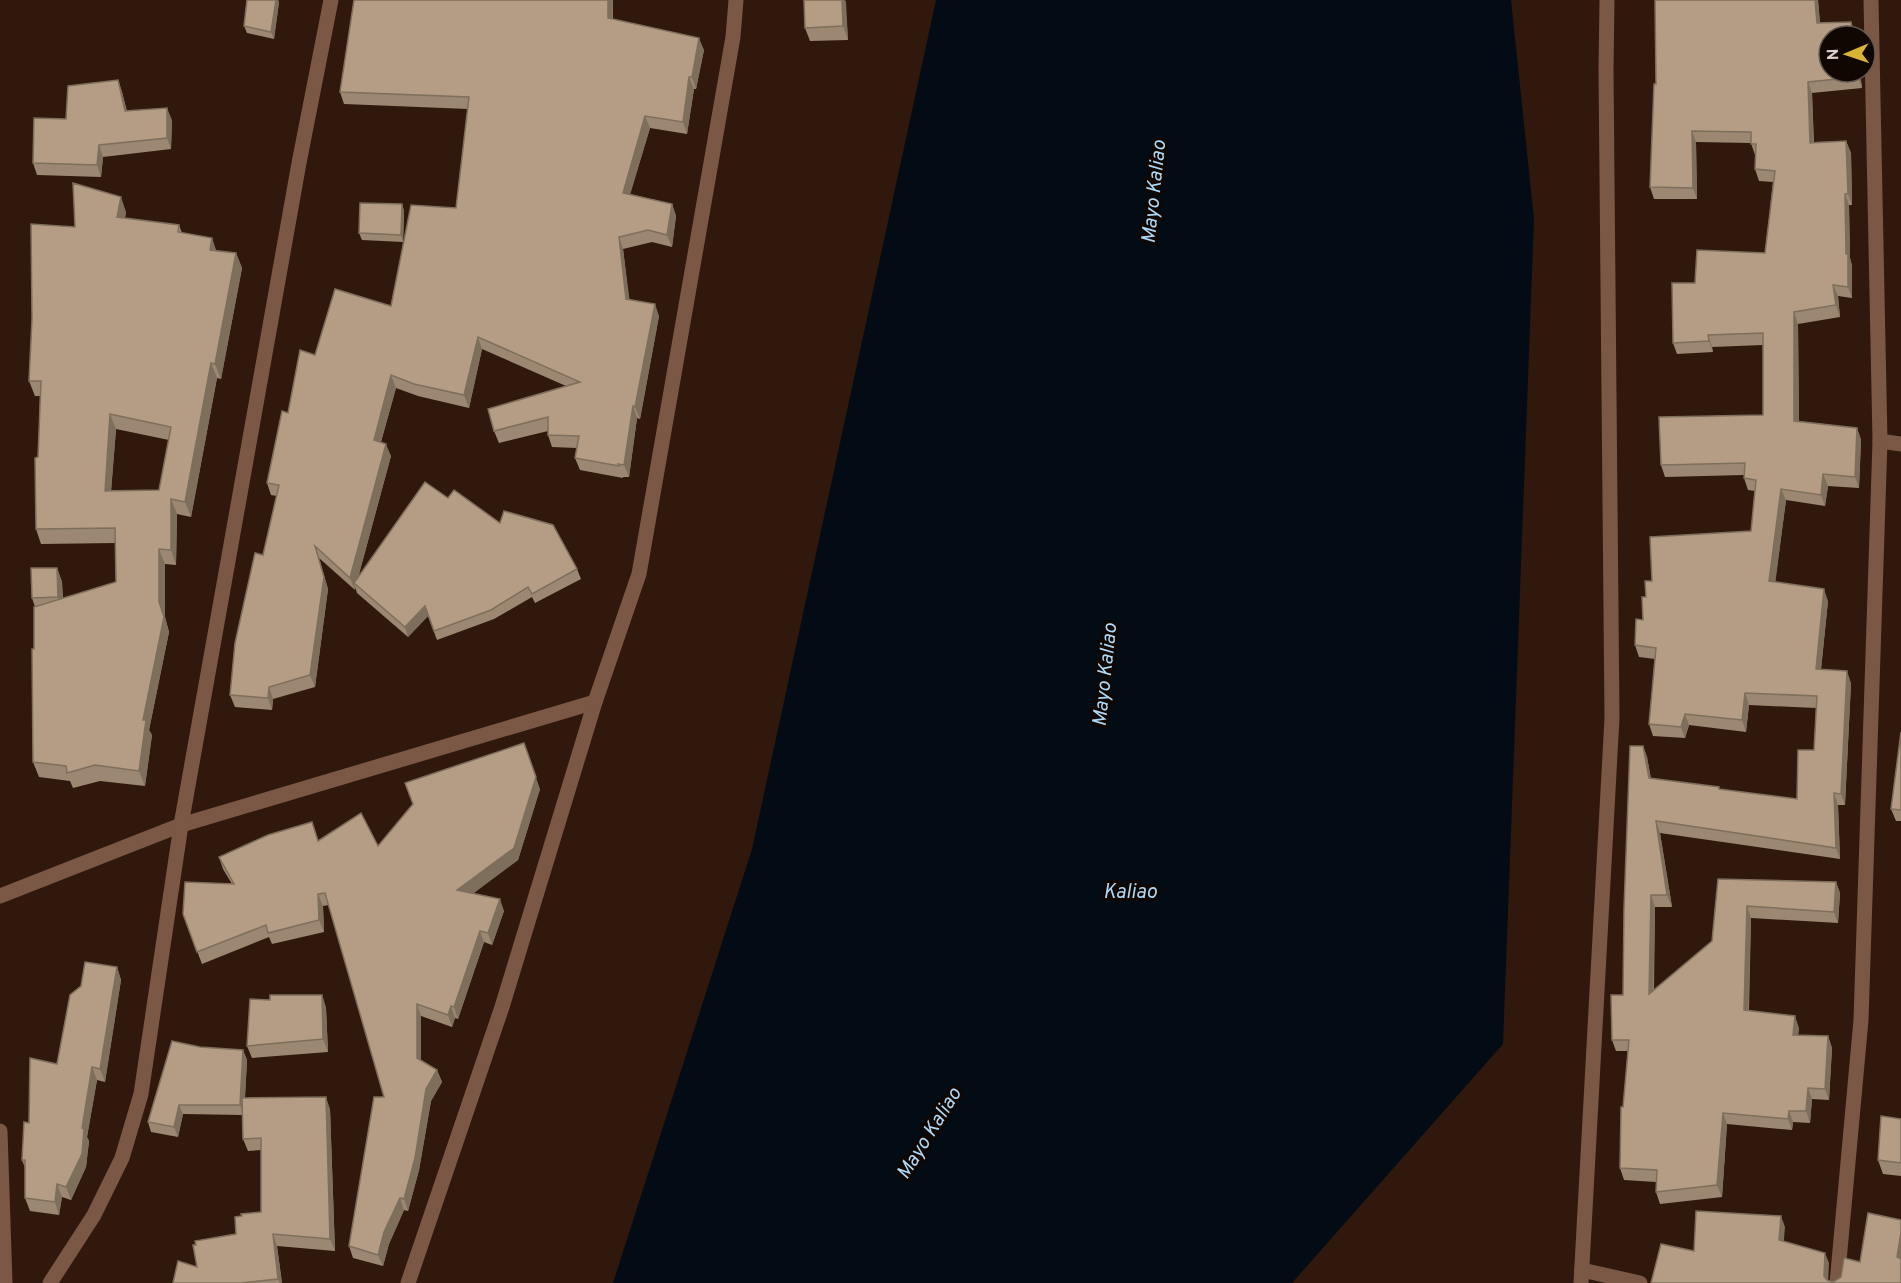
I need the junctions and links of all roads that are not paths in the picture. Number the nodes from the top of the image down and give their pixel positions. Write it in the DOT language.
graph roads {
  1 [pos="331,0"];
  2 [pos="736,0"];
  3 [pos="1607,0"];
  4 [pos="1871,0"];
  5 [pos="1880,441"];
  6 [pos="1901,444"];
  7 [pos="596,702"];
  8 [pos="181,825"];
  9 [pos="0,896"];
  10 [pos="0,1131"];
  11 [pos="1582,1277"];
  12 [pos="5,1283"];
  13 [pos="50,1283"];
  14 [pos="408,1283"];
  15 [pos="1640,1283"];
  16 [pos="1837,1283"];
  1 -- 8 [label="street"];
  2 -- 7 [label="street"];
  3 -- 11 [label="street"];
  4 -- 5 [label="street"];
  5 -- 6 [label="street"];
  5 -- 16 [label="street"];
  7 -- 8 [label="street"];
  7 -- 14 [label="street"];
  8 -- 9 [label="street"];
  8 -- 13 [label="street"];
  10 -- 12 [label="street"];
  11 -- 15 [label="street"];
}
